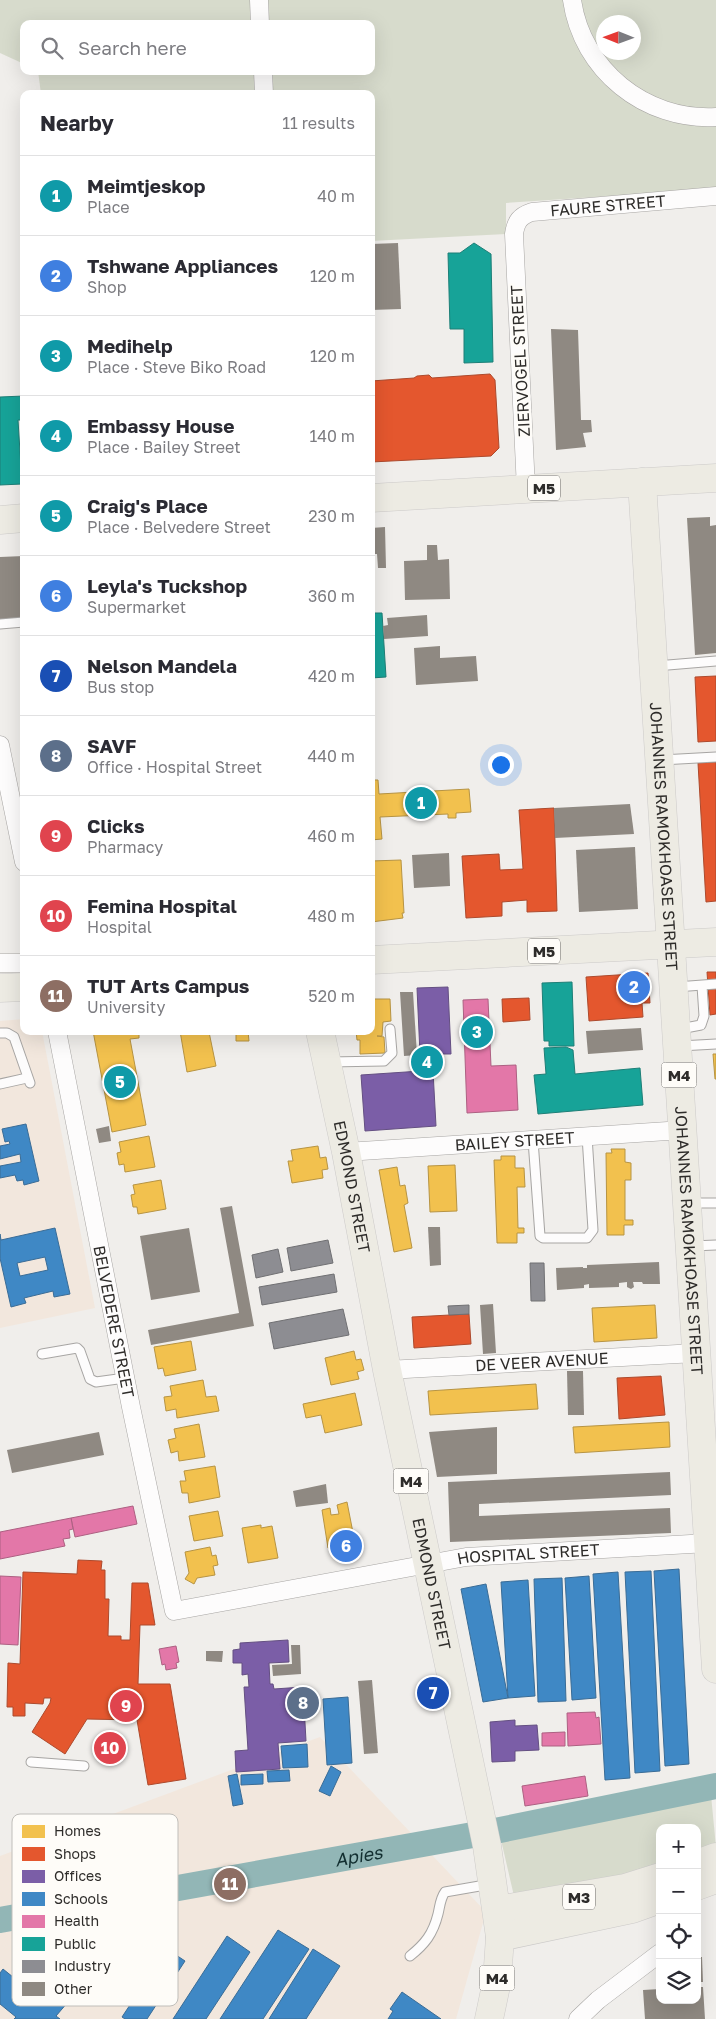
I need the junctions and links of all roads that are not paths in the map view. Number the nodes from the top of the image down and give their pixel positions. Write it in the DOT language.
graph roads {
  1 [pos="259,0"];
  2 [pos="572,0"];
  3 [pos="260,20"];
  4 [pos="263,75"];
  5 [pos="264,90"];
  6 [pos="716,117"];
  7 [pos="716,196"];
  8 [pos="514,234"];
  9 [pos="716,478"];
  10 [pos="642,482"];
  11 [pos="526,489"];
  12 [pos="375,498"];
  13 [pos="20,518"];
  14 [pos="0,520"];
  15 [pos="20,622"];
  16 [pos="0,624"];
  17 [pos="716,660"];
  18 [pos="653,666"];
  19 [pos="0,745"];
  20 [pos="716,757"];
  21 [pos="659,760"];
  22 [pos="4,785"];
  23 [pos="20,847"];
  24 [pos="716,942"];
  25 [pos="672,945"];
  26 [pos="375,960"];
  27 [pos="0,963"];
  28 [pos="20,963"];
  29 [pos="716,984"];
  30 [pos="702,986"];
  31 [pos="20,987"];
  32 [pos="674,987"];
  33 [pos="0,988"];
  34 [pos="390,1029"];
  35 [pos="0,1033"];
  36 [pos="58,1035"];
  37 [pos="321,1035"];
  38 [pos="677,1038"];
  39 [pos="716,1044"];
  40 [pos="326,1063"];
  41 [pos="0,1084"];
  42 [pos="683,1130"];
  43 [pos="587,1136"];
  44 [pos="533,1140"];
  45 [pos="346,1152"];
  46 [pos="687,1203"];
  47 [pos="716,1203"];
  48 [pos="703,1246"];
  49 [pos="696,1353"];
  50 [pos="42,1354"];
  51 [pos="387,1370"];
  52 [pos="125,1378"];
  53 [pos="711,1496"];
  54 [pos="708,1543"];
  55 [pos="429,1564"];
  56 [pos="174,1611"];
  57 [pos="716,1668"];
  58 [pos="31,1762"];
  59 [pos="84,1766"];
  60 [pos="716,1857"];
  61 [pos="701,1863"];
  62 [pos="656,1877"];
  63 [pos="716,1879"];
  64 [pos="493,1884"];
  65 [pos="701,1885"];
  66 [pos="656,1900"];
  67 [pos="498,1924"];
  68 [pos="410,1956"];
  69 [pos="656,1956"];
  70 [pos="489,2019"];
  71 [pos="578,2019"];
  1 -- 3 [label="street"];
  2 -- 6 [label="street"];
  4 -- 5 [label="street"];
  7 -- 8 [label="street, FAURE STREET"];
  8 -- 11 [label="street, ZIERVOGEL STREET"];
  9 -- 10 [label="main road, M5"];
  10 -- 11 [label="main road, M5"];
  10 -- 18 [label="main road, JOHANNES RAMOKHOASE STREET / M4"];
  11 -- 12 [label="main road, M5"];
  13 -- 14 [label="main road"];
  15 -- 16 [label="lane"];
  17 -- 18 [label="lane"];
  18 -- 21 [label="main road, JOHANNES RAMOKHOASE STREET / M4"];
  19 -- 22 [label="street"];
  20 -- 21 [label="lane"];
  21 -- 25 [label="main road, JOHANNES RAMOKHOASE STREET / M4"];
  22 -- 23 [label="street"];
  24 -- 25 [label="main road, M5"];
  25 -- 26 [label="main road, M5"];
  25 -- 32 [label="main road, JOHANNES RAMOKHOASE STREET / M4"];
  27 -- 28 [label="street"];
  29 -- 30 [label="lane"];
  30 -- 32 [label="lane"];
  30 -- 38 [label="lane"];
  31 -- 33 [label="main road"];
  32 -- 38 [label="main road, JOHANNES RAMOKHOASE STREET / M4"];
  34 -- 40 [label="lane"];
  35 -- 41 [label="lane"];
  36 -- 52 [label="street, BELVEDERE STREET"];
  37 -- 40 [label="main road, EDMOND STREET / M4"];
  38 -- 39 [label="lane"];
  38 -- 42 [label="main road, JOHANNES RAMOKHOASE STREET / M4"];
  40 -- 45 [label="main road, EDMOND STREET / M4"];
  42 -- 43 [label="street, BAILEY STREET"];
  42 -- 46 [label="main road, JOHANNES RAMOKHOASE STREET / M4"];
  43 -- 44 [label="street, BAILEY STREET"];
  43 -- 44 [label="lane"];
  44 -- 45 [label="street, BAILEY STREET"];
  45 -- 51 [label="main road, EDMOND STREET / M4"];
  46 -- 47 [label="lane"];
  46 -- 48 [label="main road, JOHANNES RAMOKHOASE STREET / M4"];
  48 -- 49 [label="main road, JOHANNES RAMOKHOASE STREET / M4"];
  49 -- 51 [label="street, DE VEER AVENUE"];
  49 -- 53 [label="main road, JOHANNES RAMOKHOASE STREET / M4"];
  50 -- 52 [label="lane"];
  51 -- 55 [label="main road, EDMOND STREET / M4"];
  52 -- 56 [label="street, BELVEDERE STREET"];
  53 -- 54 [label="main road, JOHANNES RAMOKHOASE STREET / M4"];
  54 -- 55 [label="street, HOSPITAL STREET"];
  54 -- 57 [label="main road, JOHANNES RAMOKHOASE STREET / M4"];
  55 -- 56 [label="street, HOSPITAL STREET"];
  55 -- 64 [label="main road, EDMOND STREET / M4"];
  58 -- 59 [label="lane"];
  60 -- 61 [label="main road"];
  62 -- 67 [label="main road, M3"];
  63 -- 65 [label="main road"];
  64 -- 67 [label="main road, EDMOND STREET / M4"];
  64 -- 68 [label="lane"];
  66 -- 67 [label="main road, M3"];
  67 -- 70 [label="main road, EDMOND STREET / M4"];
  69 -- 71 [label="street"];
}
